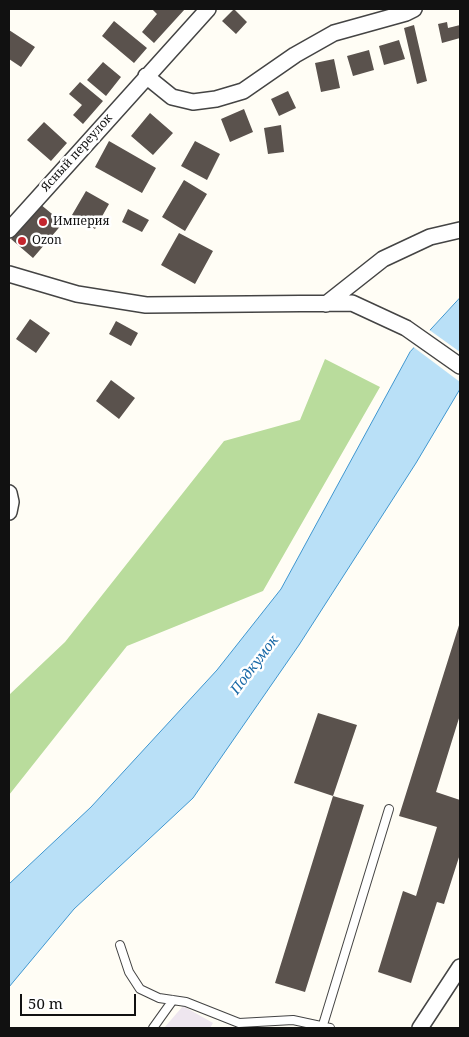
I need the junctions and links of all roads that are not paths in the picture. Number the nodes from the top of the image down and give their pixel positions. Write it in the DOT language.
graph roads {
  1 [pos="206,9"];
  2 [pos="414,9"];
  3 [pos="146,76"];
  4 [pos="9,230"];
  5 [pos="460,230"];
  6 [pos="9,274"];
  7 [pos="326,304"];
  8 [pos="460,366"];
  9 [pos="9,492"];
  10 [pos="9,512"];
  11 [pos="389,809"];
  12 [pos="120,945"];
  13 [pos="460,967"];
  14 [pos="173,1000"];
  15 [pos="236,1026"];
  16 [pos="153,1028"];
  17 [pos="325,1028"];
  18 [pos="420,1028"];
  1 -- 3 [label="street, Ясный переулок"];
  2 -- 3 [label="street"];
  3 -- 4 [label="street, Ясный переулок"];
  5 -- 7 [label="street"];
  6 -- 7 [label="street"];
  7 -- 8 [label="street"];
  9 -- 10 [label="street"];
  11 -- 17 [label="lane"];
  12 -- 14 [label="lane"];
  13 -- 18 [label="street"];
  14 -- 15 [label="lane"];
  14 -- 16 [label="lane"];
  15 -- 17 [label="lane"];
}
